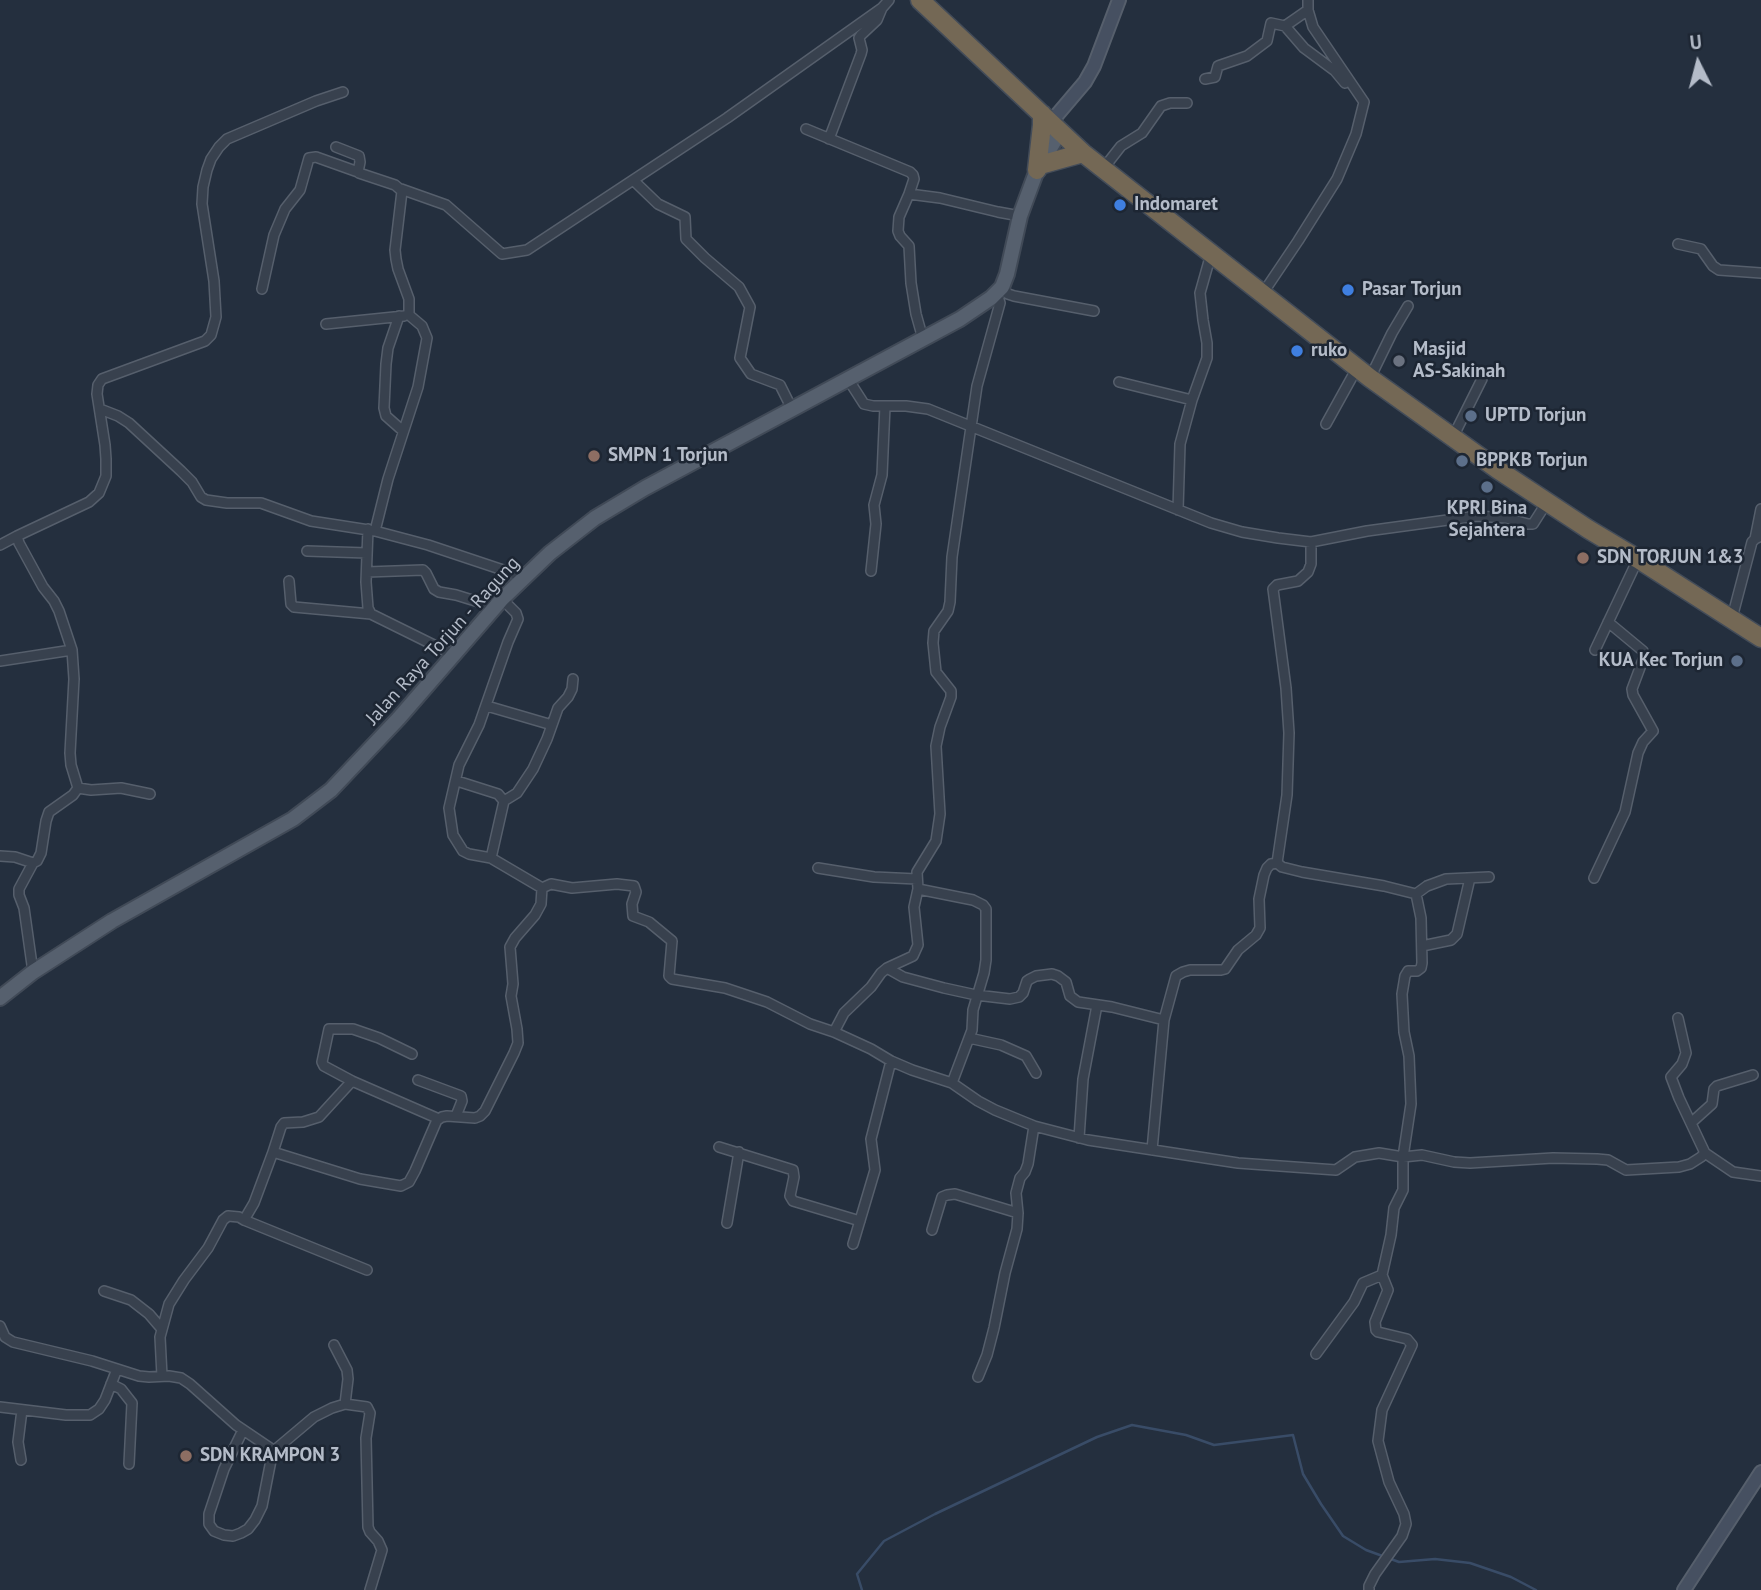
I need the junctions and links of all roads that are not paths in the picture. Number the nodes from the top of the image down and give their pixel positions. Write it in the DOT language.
graph roads {
  1 [pos="920,0"];
  2 [pos="1119,0"];
  3 [pos="1308,0"];
  4 [pos="885,4"];
  5 [pos="1308,10"];
  6 [pos="1285,26"];
  7 [pos="1205,79"];
  8 [pos="343,92"];
  9 [pos="1364,102"];
  10 [pos="1187,103"];
  11 [pos="1051,123"];
  12 [pos="806,129"];
  13 [pos="829,139"];
  14 [pos="336,147"];
  15 [pos="1083,153"];
  16 [pos="1039,167"];
  17 [pos="1103,169"];
  18 [pos="358,172"];
  19 [pos="633,180"];
  20 [pos="401,189"];
  21 [pos="909,194"];
  22 [pos="1020,216"];
  23 [pos="1678,244"];
  24 [pos="1211,254"];
  25 [pos="1761,273"];
  26 [pos="1002,287"];
  27 [pos="262,289"];
  28 [pos="1263,293"];
  29 [pos="991,298"];
  30 [pos="1408,306"];
  31 [pos="1094,311"];
  32 [pos="409,315"];
  33 [pos="399,316"];
  34 [pos="326,324"];
  35 [pos="923,339"];
  36 [pos="1364,373"];
  37 [pos="848,379"];
  38 [pos="1482,379"];
  39 [pos="1119,382"];
  40 [pos="1192,400"];
  41 [pos="885,406"];
  42 [pos="100,409"];
  43 [pos="792,409"];
  44 [pos="1326,424"];
  45 [pos="972,426"];
  46 [pos="403,431"];
  47 [pos="1453,437"];
  48 [pos="1547,502"];
  49 [pos="1761,509"];
  50 [pos="1178,510"];
  51 [pos="371,530"];
  52 [pos="1758,537"];
  53 [pos="18,539"];
  54 [pos="1311,542"];
  55 [pos="0,545"];
  56 [pos="307,551"];
  57 [pos="367,553"];
  58 [pos="1639,559"];
  59 [pos="871,571"];
  60 [pos="367,572"];
  61 [pos="524,577"];
  62 [pos="289,581"];
  63 [pos="499,603"];
  64 [pos="371,614"];
  65 [pos="1732,618"];
  66 [pos="1608,622"];
  67 [pos="1761,638"];
  68 [pos="72,650"];
  69 [pos="1595,650"];
  70 [pos="454,655"];
  71 [pos="0,661"];
  72 [pos="573,679"];
  73 [pos="487,706"];
  74 [pos="552,725"];
  75 [pos="457,781"];
  76 [pos="78,789"];
  77 [pos="150,794"];
  78 [pos="504,801"];
  79 [pos="0,856"];
  80 [pos="491,858"];
  81 [pos="33,863"];
  82 [pos="1277,863"];
  83 [pos="818,868"];
  84 [pos="1489,877"];
  85 [pos="1470,878"];
  86 [pos="1594,878"];
  87 [pos="917,884"];
  88 [pos="542,888"];
  89 [pos="1416,894"];
  90 [pos="1422,946"];
  91 [pos="887,968"];
  92 [pos="33,972"];
  93 [pos="976,995"];
  94 [pos="0,998"];
  95 [pos="1097,1005"];
  96 [pos="1678,1018"];
  97 [pos="1164,1020"];
  98 [pos="834,1032"];
  99 [pos="969,1038"];
  100 [pos="412,1054"];
  101 [pos="891,1061"];
  102 [pos="1036,1073"];
  103 [pos="1753,1075"];
  104 [pos="418,1080"];
  105 [pos="352,1081"];
  106 [pos="952,1083"];
  107 [pos="456,1116"];
  108 [pos="439,1119"];
  109 [pos="1692,1122"];
  110 [pos="1034,1126"];
  111 [pos="1079,1138"];
  112 [pos="719,1147"];
  113 [pos="1152,1150"];
  114 [pos="273,1152"];
  115 [pos="739,1152"];
  116 [pos="1705,1153"];
  117 [pos="1403,1157"];
  118 [pos="1761,1176"];
  119 [pos="1018,1213"];
  120 [pos="244,1220"];
  121 [pos="860,1221"];
  122 [pos="727,1223"];
  123 [pos="933,1230"];
  124 [pos="853,1244"];
  125 [pos="367,1270"];
  126 [pos="1382,1275"];
  127 [pos="104,1291"];
  128 [pos="0,1326"];
  129 [pos="161,1328"];
  130 [pos="334,1345"];
  131 [pos="1316,1354"];
  132 [pos="117,1369"];
  133 [pos="162,1376"];
  134 [pos="978,1377"];
  135 [pos="111,1384"];
  136 [pos="345,1404"];
  137 [pos="0,1407"];
  138 [pos="22,1409"];
  139 [pos="243,1430"];
  140 [pos="273,1450"];
  141 [pos="21,1460"];
  142 [pos="130,1464"];
  143 [pos="1761,1472"];
  144 [pos="370,1590"];
  145 [pos="1369,1590"];
  146 [pos="1684,1590"];
  1 -- 11 [label="highway"];
  2 -- 11 [label="street"];
  3 -- 5 [label="street"];
  4 -- 13 [label="street"];
  4 -- 19 [label="street"];
  5 -- 6 [label="street"];
  5 -- 9 [label="street"];
  6 -- 7 [label="street"];
  6 -- 9 [label="street"];
  8 -- 42 [label="street"];
  9 -- 28 [label="street"];
  10 -- 17 [label="street"];
  11 -- 15 [label="highway"];
  11 -- 16 [label="main road, Jalan Raya Torjun - Ragung"];
  11 -- 16 [label="highway"];
  12 -- 13 [label="street"];
  13 -- 21 [label="street"];
  14 -- 18 [label="street"];
  15 -- 16 [label="highway"];
  15 -- 17 [label="highway"];
  16 -- 22 [label="main road, Jalan Raya Torjun - Ragung"];
  17 -- 24 [label="highway"];
  18 -- 20 [label="street"];
  18 -- 27 [label="street"];
  19 -- 20 [label="street"];
  19 -- 43 [label="street"];
  20 -- 32 [label="street"];
  21 -- 22 [label="street"];
  21 -- 35 [label="street"];
  22 -- 26 [label="main road, Jalan Raya Torjun - Ragung"];
  23 -- 25 [label="street"];
  24 -- 28 [label="highway"];
  24 -- 40 [label="street"];
  26 -- 29 [label="main road, Jalan Raya Torjun - Ragung"];
  26 -- 31 [label="street"];
  28 -- 36 [label="highway"];
  29 -- 35 [label="main road, Jalan Raya Torjun - Ragung"];
  29 -- 45 [label="street"];
  30 -- 36 [label="street"];
  32 -- 33 [label="street"];
  32 -- 46 [label="street"];
  33 -- 34 [label="street"];
  33 -- 46 [label="street"];
  35 -- 37 [label="main road, Jalan Raya Torjun - Ragung"];
  36 -- 44 [label="street"];
  36 -- 47 [label="highway"];
  37 -- 41 [label="street"];
  37 -- 43 [label="main road, Jalan Raya Torjun - Ragung"];
  38 -- 47 [label="street"];
  39 -- 40 [label="street"];
  40 -- 50 [label="street"];
  41 -- 45 [label="street"];
  41 -- 59 [label="street"];
  42 -- 51 [label="street"];
  42 -- 53 [label="street"];
  43 -- 61 [label="main road, Jalan Raya Torjun - Ragung"];
  45 -- 50 [label="street"];
  45 -- 87 [label="street"];
  46 -- 51 [label="street"];
  47 -- 48 [label="highway"];
  48 -- 54 [label="street"];
  48 -- 58 [label="highway"];
  49 -- 52 [label="street"];
  50 -- 54 [label="street"];
  51 -- 57 [label="street"];
  51 -- 61 [label="street"];
  52 -- 65 [label="street"];
  53 -- 55 [label="street"];
  53 -- 68 [label="street"];
  54 -- 82 [label="street"];
  56 -- 57 [label="street"];
  57 -- 60 [label="street"];
  58 -- 65 [label="highway"];
  58 -- 66 [label="street"];
  60 -- 63 [label="street"];
  60 -- 64 [label="street"];
  61 -- 63 [label="main road, Jalan Raya Torjun - Ragung"];
  62 -- 64 [label="street"];
  63 -- 70 [label="main road, Jalan Raya Torjun - Ragung"];
  63 -- 73 [label="street"];
  64 -- 70 [label="street"];
  65 -- 67 [label="highway"];
  66 -- 69 [label="street"];
  66 -- 86 [label="street"];
  68 -- 71 [label="street"];
  68 -- 76 [label="street"];
  70 -- 92 [label="main road, Jalan Raya Torjun - Ragung"];
  72 -- 74 [label="street"];
  73 -- 74 [label="street"];
  73 -- 75 [label="street"];
  74 -- 78 [label="street"];
  75 -- 78 [label="street"];
  75 -- 80 [label="street"];
  76 -- 77 [label="street"];
  76 -- 81 [label="street"];
  78 -- 80 [label="street"];
  79 -- 81 [label="street"];
  80 -- 88 [label="street"];
  81 -- 92 [label="street"];
  82 -- 89 [label="street"];
  82 -- 97 [label="street"];
  83 -- 87 [label="street"];
  84 -- 85 [label="street"];
  85 -- 89 [label="street"];
  85 -- 90 [label="street"];
  87 -- 91 [label="street"];
  87 -- 93 [label="street"];
  88 -- 98 [label="street"];
  88 -- 107 [label="street"];
  89 -- 90 [label="street"];
  90 -- 117 [label="street"];
  91 -- 93 [label="street"];
  91 -- 98 [label="street"];
  92 -- 94 [label="main road, Jalan Raya Torjun - Ragung"];
  93 -- 95 [label="street"];
  93 -- 99 [label="street"];
  95 -- 97 [label="street"];
  95 -- 111 [label="street"];
  96 -- 109 [label="street"];
  97 -- 113 [label="street"];
  98 -- 101 [label="street"];
  99 -- 102 [label="street"];
  99 -- 106 [label="street"];
  100 -- 105 [label="street"];
  101 -- 106 [label="street"];
  101 -- 121 [label="street"];
  103 -- 109 [label="street"];
  104 -- 107 [label="street"];
  105 -- 108 [label="street"];
  105 -- 114 [label="street"];
  106 -- 110 [label="street"];
  107 -- 108 [label="street"];
  108 -- 114 [label="street"];
  109 -- 116 [label="street"];
  110 -- 111 [label="street"];
  110 -- 119 [label="street"];
  111 -- 113 [label="street"];
  112 -- 115 [label="street"];
  113 -- 117 [label="street"];
  114 -- 120 [label="street"];
  115 -- 121 [label="street"];
  115 -- 122 [label="street"];
  116 -- 117 [label="street"];
  116 -- 118 [label="street"];
  117 -- 126 [label="street"];
  119 -- 123 [label="street"];
  119 -- 134 [label="street"];
  120 -- 125 [label="street"];
  120 -- 129 [label="street"];
  121 -- 124 [label="street"];
  126 -- 131 [label="street"];
  126 -- 145 [label="street"];
  127 -- 129 [label="street"];
  128 -- 132 [label="street"];
  129 -- 133 [label="street"];
  130 -- 136 [label="street"];
  132 -- 133 [label="street"];
  132 -- 135 [label="street"];
  133 -- 139 [label="street"];
  135 -- 138 [label="street"];
  135 -- 142 [label="street"];
  136 -- 140 [label="street"];
  136 -- 144 [label="street"];
  137 -- 138 [label="street"];
  138 -- 141 [label="street"];
  139 -- 140 [label="street"];
  139 -- 140 [label="street"];
  143 -- 146 [label="street"];
}
